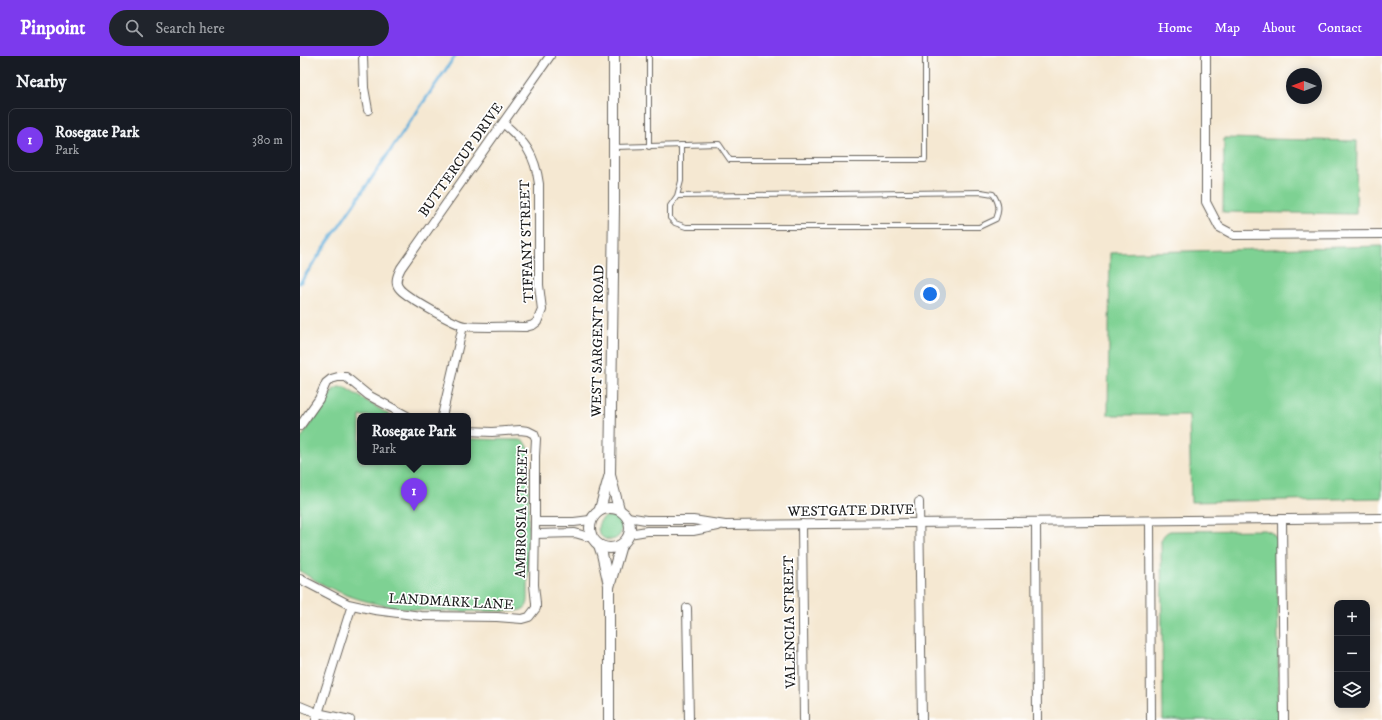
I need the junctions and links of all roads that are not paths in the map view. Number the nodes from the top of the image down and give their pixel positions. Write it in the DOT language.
graph roads {
  1 [pos="363,56"];
  2 [pos="550,56"];
  3 [pos="614,56"];
  4 [pos="649,56"];
  5 [pos="925,56"];
  6 [pos="1206,56"];
  7 [pos="368,110"];
  8 [pos="503,123"];
  9 [pos="681,145"];
  10 [pos="614,147"];
  11 [pos="649,147"];
  12 [pos="677,196"];
  13 [pos="1382,234"];
  14 [pos="463,326"];
  15 [pos="401,413"];
  16 [pos="443,413"];
  17 [pos="300,426"];
  18 [pos="471,431"];
  19 [pos="610,474"];
  20 [pos="919,502"];
  21 [pos="600,509"];
  22 [pos="619,509"];
  23 [pos="627,517"];
  24 [pos="1382,518"];
  25 [pos="1282,519"];
  26 [pos="590,520"];
  27 [pos="1150,521"];
  28 [pos="535,522"];
  29 [pos="1036,522"];
  30 [pos="920,523"];
  31 [pos="802,524"];
  32 [pos="725,525"];
  33 [pos="535,534"];
  34 [pos="629,534"];
  35 [pos="595,542"];
  36 [pos="621,545"];
  37 [pos="300,579"];
  38 [pos="610,587"];
  39 [pos="352,605"];
  40 [pos="687,608"];
  41 [pos="533,613"];
  42 [pos="300,706"];
  43 [pos="317,716"];
  44 [pos="350,720"];
  45 [pos="609,720"];
  46 [pos="689,720"];
  47 [pos="804,720"];
  48 [pos="922,720"];
  49 [pos="1038,720"];
  50 [pos="1151,720"];
  51 [pos="1284,720"];
  1 -- 7 [label="street"];
  2 -- 8 [label="street, BUTTERCUP DRIVE"];
  3 -- 10 [label="street, WEST SARGENT ROAD"];
  4 -- 11 [label="lane"];
  5 -- 9 [label="lane"];
  6 -- 13 [label="street"];
  8 -- 14 [label="street, BUTTERCUP DRIVE"];
  8 -- 14 [label="street, TIFFANY STREET"];
  9 -- 11 [label="lane"];
  9 -- 12 [label="lane"];
  10 -- 11 [label="lane"];
  10 -- 19 [label="street, WEST SARGENT ROAD"];
  12 -- 12 [label="lane"];
  14 -- 16 [label="street"];
  15 -- 17 [label="street"];
  18 -- 28 [label="street, AMBROSIA STREET"];
  19 -- 21 [label="street, WEST SARGENT ROAD"];
  19 -- 22 [label="street, WEST SARGENT ROAD"];
  20 -- 30 [label="street"];
  21 -- 22 [label="street"];
  21 -- 26 [label="street"];
  22 -- 23 [label="street"];
  23 -- 32 [label="street, WESTGATE DRIVE"];
  23 -- 34 [label="street"];
  24 -- 25 [label="street, WESTGATE DRIVE"];
  25 -- 27 [label="street, WESTGATE DRIVE"];
  25 -- 51 [label="street"];
  26 -- 28 [label="street"];
  26 -- 35 [label="street"];
  27 -- 29 [label="street, WESTGATE DRIVE"];
  27 -- 50 [label="street"];
  28 -- 33 [label="street, AMBROSIA STREET"];
  29 -- 30 [label="street, WESTGATE DRIVE"];
  29 -- 49 [label="street"];
  30 -- 31 [label="street, WESTGATE DRIVE"];
  30 -- 48 [label="street"];
  31 -- 32 [label="street, WESTGATE DRIVE"];
  31 -- 47 [label="street, VALENCIA STREET"];
  32 -- 34 [label="street, WESTGATE DRIVE"];
  33 -- 35 [label="street"];
  33 -- 41 [label="street, AMBROSIA STREET"];
  34 -- 36 [label="street"];
  35 -- 36 [label="street"];
  35 -- 38 [label="street"];
  36 -- 38 [label="street"];
  37 -- 39 [label="street, LANDMARK LANE"];
  38 -- 45 [label="street"];
  39 -- 41 [label="street, LANDMARK LANE"];
  39 -- 43 [label="street"];
  40 -- 46 [label="street"];
  42 -- 43 [label="street"];
  43 -- 44 [label="street"];
}
